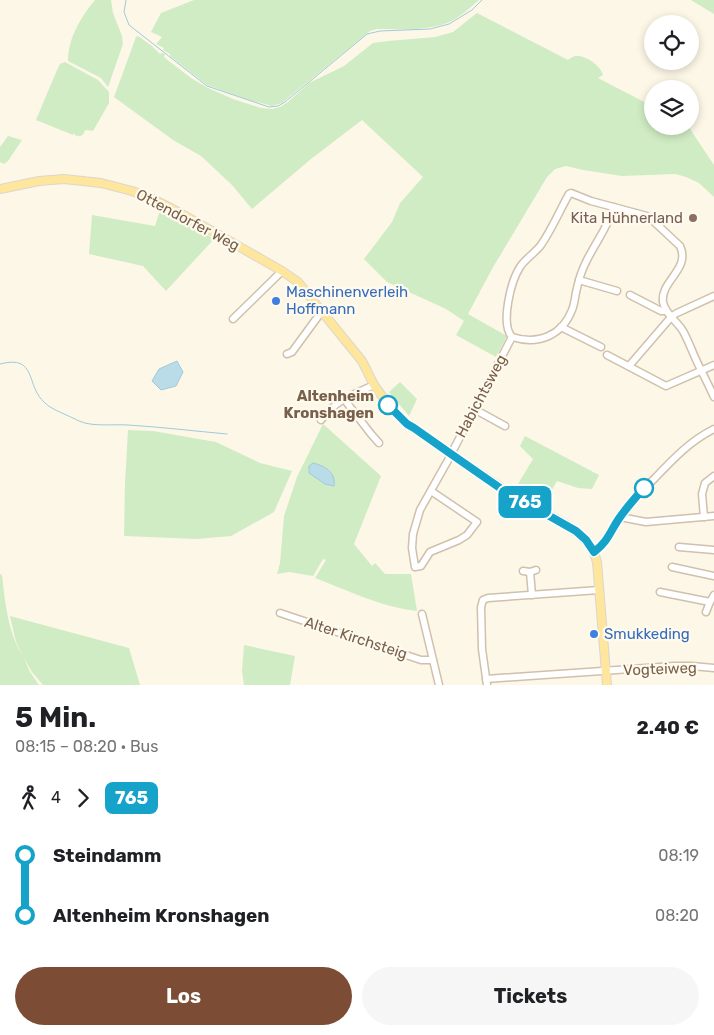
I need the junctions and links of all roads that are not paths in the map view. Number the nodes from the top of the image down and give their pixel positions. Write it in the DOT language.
graph roads {
  1 [pos="0,189"];
  2 [pos="614,207"];
  3 [pos="282,271"];
  4 [pos="579,280"];
  5 [pos="617,291"];
  6 [pos="630,295"];
  7 [pos="714,296"];
  8 [pos="322,311"];
  9 [pos="666,311"];
  10 [pos="672,316"];
  11 [pos="233,319"];
  12 [pos="561,327"];
  13 [pos="512,337"];
  14 [pos="601,347"];
  15 [pos="288,354"];
  16 [pos="607,355"];
  17 [pos="629,366"];
  18 [pos="714,366"];
  19 [pos="702,371"];
  20 [pos="374,385"];
  21 [pos="714,397"];
  22 [pos="344,399"];
  23 [pos="474,409"];
  24 [pos="321,420"];
  25 [pos="504,426"];
  26 [pos="714,429"];
  27 [pos="379,443"];
  28 [pos="451,454"];
  29 [pos="714,476"];
  30 [pos="431,490"];
  31 [pos="714,516"];
  32 [pos="620,517"];
  33 [pos="704,517"];
  34 [pos="679,547"];
  35 [pos="714,550"];
  36 [pos="594,552"];
  37 [pos="672,567"];
  38 [pos="530,571"];
  39 [pos="714,576"];
  40 [pos="599,590"];
  41 [pos="660,592"];
  42 [pos="532,595"];
  43 [pos="714,595"];
  44 [pos="710,602"];
  45 [pos="706,612"];
  46 [pos="280,613"];
  47 [pos="422,614"];
  48 [pos="433,660"];
  49 [pos="714,668"];
  50 [pos="606,672"];
  51 [pos="486,682"];
  52 [pos="439,685"];
  53 [pos="607,685"];
  1 -- 3 [label="main road, Ottendorfer Weg"];
  2 -- 4 [label="street"];
  2 -- 9 [label="street"];
  2 -- 13 [label="street"];
  3 -- 8 [label="main road, Ottendorfer Weg"];
  3 -- 11 [label="street"];
  4 -- 5 [label="street"];
  4 -- 12 [label="street"];
  6 -- 9 [label="street"];
  7 -- 10 [label="street"];
  8 -- 15 [label="street"];
  8 -- 20 [label="main road, Ottendorfer Weg"];
  9 -- 10 [label="street"];
  10 -- 17 [label="street"];
  10 -- 19 [label="street"];
  12 -- 13 [label="street"];
  12 -- 14 [label="street"];
  13 -- 23 [label="street, Habichtsweg"];
  16 -- 17 [label="street"];
  17 -- 19 [label="street"];
  18 -- 19 [label="street"];
  19 -- 21 [label="street"];
  20 -- 22 [label="street"];
  20 -- 28 [label="main road, Ottendorfer Weg"];
  22 -- 24 [label="street"];
  22 -- 27 [label="street"];
  23 -- 25 [label="street"];
  23 -- 28 [label="street, Habichtsweg"];
  26 -- 32 [label="street"];
  28 -- 30 [label="street, Habichtsweg"];
  28 -- 36 [label="main road, Ottendorfer Weg"];
  29 -- 33 [label="street"];
  30 -- 30 [label="street, Habichtsweg"];
  31 -- 33 [label="street"];
  32 -- 33 [label="street"];
  32 -- 36 [label="street"];
  34 -- 35 [label="street"];
  36 -- 40 [label="main road"];
  37 -- 39 [label="street"];
  38 -- 42 [label="street"];
  40 -- 42 [label="street"];
  40 -- 50 [label="main road"];
  41 -- 44 [label="street"];
  42 -- 51 [label="street"];
  43 -- 44 [label="street"];
  44 -- 45 [label="street"];
  46 -- 48 [label="street, Alter Kirchsteig"];
  47 -- 48 [label="street"];
  48 -- 52 [label="street"];
  49 -- 50 [label="street, Vogteiweg"];
  50 -- 51 [label="street, Vogteiweg"];
  50 -- 53 [label="main road"];
}
